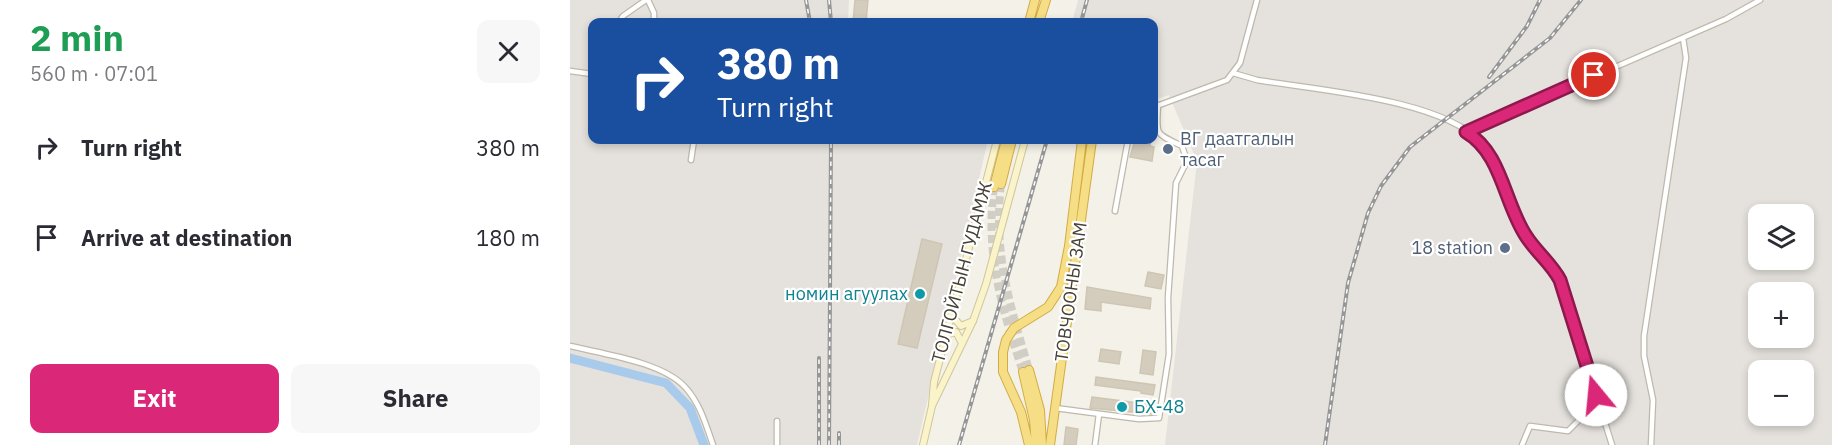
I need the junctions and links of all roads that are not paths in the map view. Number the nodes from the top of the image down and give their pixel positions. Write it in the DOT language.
graph roads {
  1 [pos="646,0"];
  2 [pos="1035,0"];
  3 [pos="1046,0"];
  4 [pos="1257,0"];
  5 [pos="1760,0"];
  6 [pos="622,18"];
  7 [pos="654,18"];
  8 [pos="1030,18"];
  9 [pos="1040,18"];
  10 [pos="1683,38"];
  11 [pos="570,71"];
  12 [pos="588,73"];
  13 [pos="1233,73"];
  14 [pos="1158,105"];
  15 [pos="1466,132"];
  16 [pos="1158,133"];
  17 [pos="693,144"];
  18 [pos="996,144"];
  19 [pos="1005,144"];
  20 [pos="1011,144"];
  21 [pos="1024,144"];
  22 [pos="1082,144"];
  23 [pos="1091,144"];
  24 [pos="1127,144"];
  25 [pos="691,160"];
  26 [pos="1115,211"];
  27 [pos="951,314"];
  28 [pos="973,321"];
  29 [pos="945,335"];
  30 [pos="962,344"];
  31 [pos="570,346"];
  32 [pos="1596,395"];
  33 [pos="932,406"];
  34 [pos="1055,408"];
  35 [pos="1099,414"];
  36 [pos="777,421"];
  37 [pos="713,445"];
  38 [pos="777,445"];
  39 [pos="922,445"];
  40 [pos="1029,445"];
  41 [pos="1036,445"];
  42 [pos="1042,445"];
  43 [pos="1050,445"];
  44 [pos="1095,445"];
  45 [pos="1522,445"];
  46 [pos="1612,445"];
  47 [pos="1651,445"];
  1 -- 6 [label="street"];
  1 -- 7 [label="street"];
  2 -- 8 [label="highway"];
  3 -- 9 [label="highway"];
  4 -- 13 [label="street"];
  5 -- 10 [label="street"];
  10 -- 15 [label="street"];
  10 -- 47 [label="street"];
  11 -- 12 [label="street"];
  13 -- 14 [label="street"];
  13 -- 15 [label="street"];
  15 -- 32 [label="street"];
  16 -- 35 [label="street"];
  17 -- 25 [label="street"];
  18 -- 27 [label="main road, ТОЛГОЙТЫН ГУДАМЖ"];
  19 -- 20 [label="highway"];
  21 -- 28 [label="main road, ТОЛГОЙТЫН ГУДАМЖ"];
  22 -- 40 [label="highway, ТОВЧООНЫ ЗАМ"];
  23 -- 34 [label="highway, ТОВЧООНЫ ЗАМ"];
  24 -- 26 [label="street"];
  27 -- 28 [label="main road"];
  27 -- 29 [label="main road, ТОЛГОЙТЫН ГУДАМЖ"];
  28 -- 30 [label="main road, ТОЛГОЙТЫН ГУДАМЖ"];
  29 -- 30 [label="main road"];
  29 -- 33 [label="main road, ТОЛГОЙТЫН ГУДАМЖ"];
  30 -- 33 [label="main road, ТОЛГОЙТЫН ГУДАМЖ"];
  31 -- 37 [label="street"];
  32 -- 45 [label="street"];
  32 -- 46 [label="street"];
  33 -- 39 [label="main road, ТОЛГОЙТЫН ГУДАМЖ"];
  34 -- 35 [label="street"];
  34 -- 43 [label="highway, ТОВЧООНЫ ЗАМ"];
  35 -- 44 [label="street"];
  36 -- 38 [label="street"];
  41 -- 42 [label="highway"];
}
